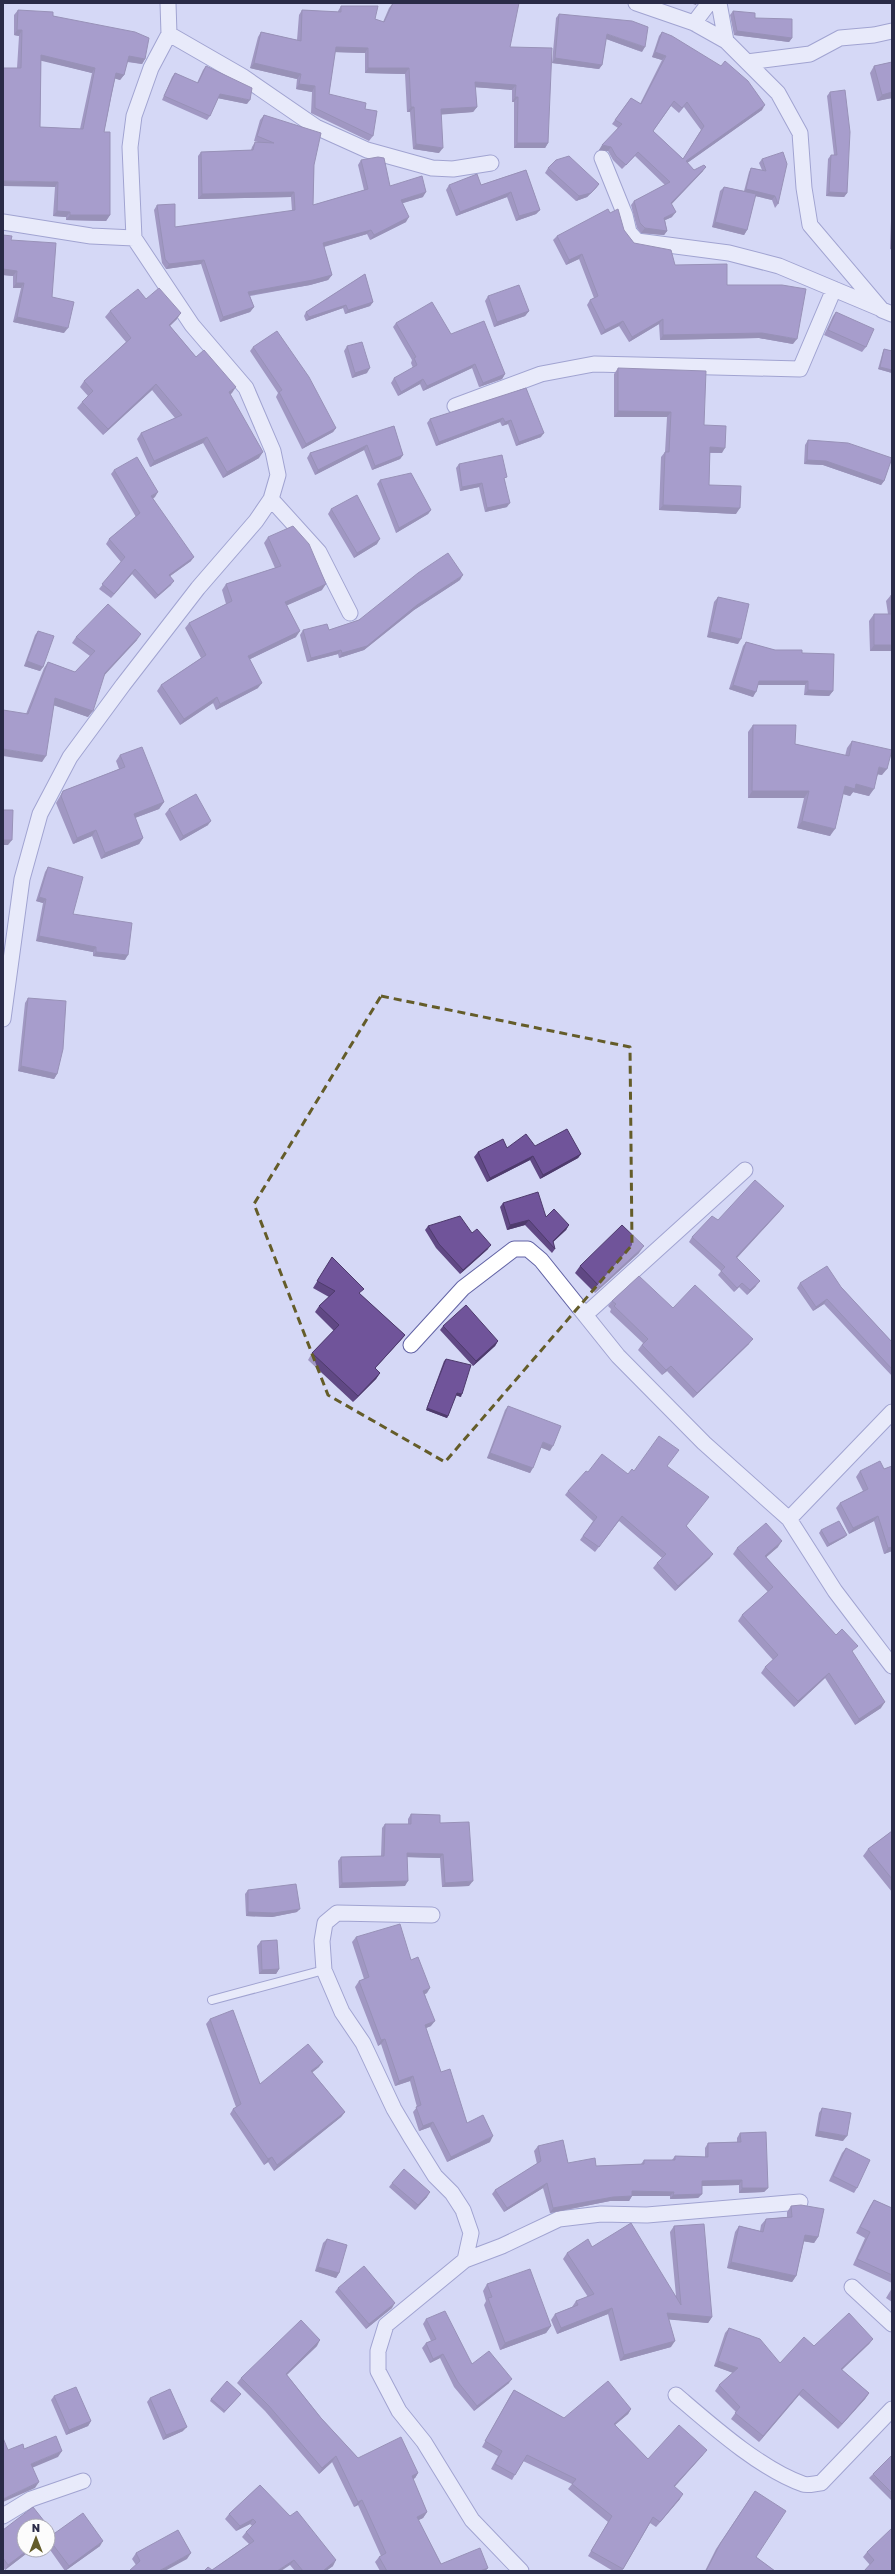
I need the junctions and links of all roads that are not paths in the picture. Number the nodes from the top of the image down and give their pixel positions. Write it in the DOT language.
graph roads {
  1 [pos="166,3"];
  2 [pos="636,3"];
  3 [pos="709,3"];
  4 [pos="719,3"];
  5 [pos="694,24"];
  6 [pos="892,31"];
  7 [pos="169,34"];
  8 [pos="726,41"];
  9 [pos="747,62"];
  10 [pos="602,158"];
  11 [pos="491,163"];
  12 [pos="3,222"];
  13 [pos="134,238"];
  14 [pos="834,289"];
  15 [pos="887,312"];
  16 [pos="455,406"];
  17 [pos="271,499"];
  18 [pos="350,613"];
  19 [pos="3,1019"];
  20 [pos="745,1170"];
  21 [pos="585,1315"];
  22 [pos="411,1344"];
  23 [pos="892,1412"];
  24 [pos="789,1519"];
  25 [pos="892,1666"];
  26 [pos="432,1915"];
  27 [pos="324,1970"];
  28 [pos="212,2000"];
  29 [pos="800,2202"];
  30 [pos="465,2260"];
  31 [pos="852,2287"];
  32 [pos="892,2324"];
  33 [pos="676,2395"];
  34 [pos="892,2409"];
  35 [pos="83,2481"];
  36 [pos="3,2516"];
  37 [pos="521,2571"];
  1 -- 7 [label="street"];
  2 -- 5 [label="street"];
  3 -- 5 [label="street"];
  4 -- 8 [label="street"];
  5 -- 8 [label="street"];
  6 -- 9 [label="street"];
  7 -- 11 [label="street"];
  7 -- 13 [label="street"];
  8 -- 9 [label="street"];
  9 -- 15 [label="street"];
  10 -- 14 [label="street"];
  12 -- 13 [label="street"];
  13 -- 17 [label="street"];
  14 -- 15 [label="street"];
  14 -- 16 [label="street"];
  17 -- 18 [label="street"];
  17 -- 19 [label="street"];
  20 -- 21 [label="street"];
  21 -- 22 [label="street"];
  21 -- 24 [label="street"];
  23 -- 24 [label="street"];
  24 -- 25 [label="street"];
  26 -- 27 [label="street"];
  27 -- 28 [label="lane"];
  27 -- 30 [label="street"];
  29 -- 30 [label="street"];
  30 -- 37 [label="street"];
  31 -- 32 [label="street"];
  33 -- 34 [label="street"];
  35 -- 36 [label="street"];
}
